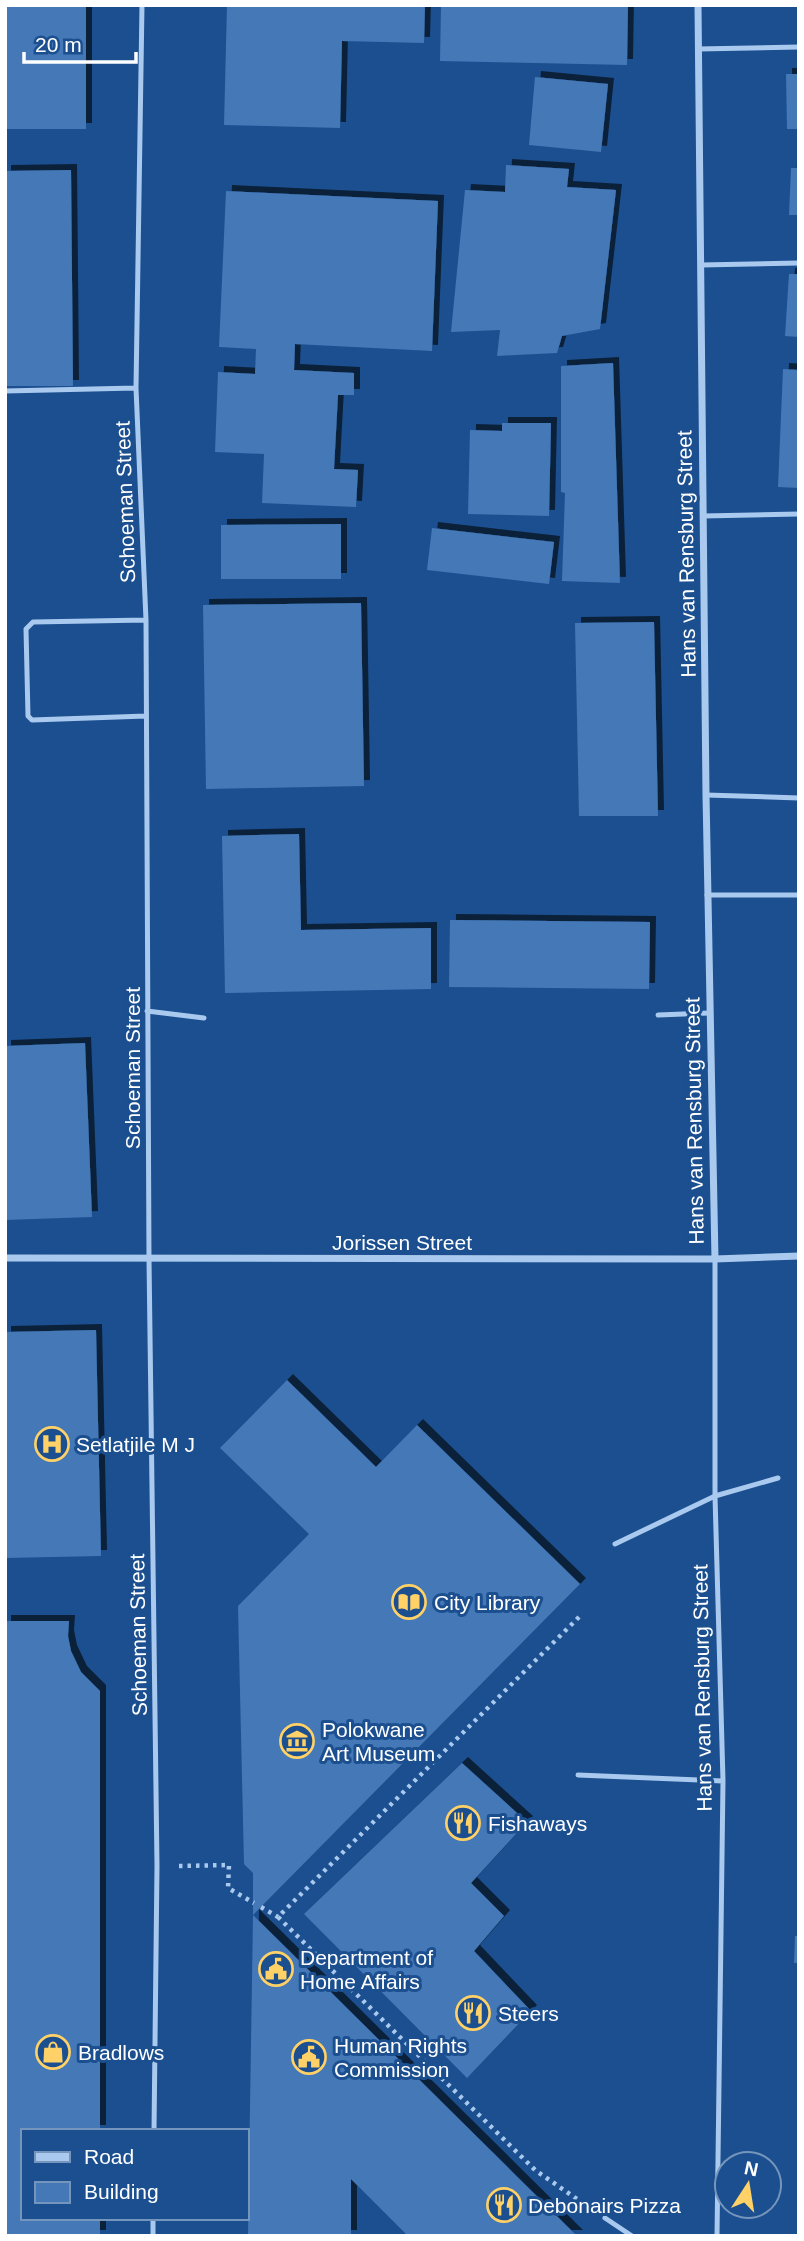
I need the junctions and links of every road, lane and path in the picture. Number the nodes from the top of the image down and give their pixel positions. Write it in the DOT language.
graph roads {
  1 [pos="142,5"];
  2 [pos="698,5"];
  3 [pos="799,47"];
  4 [pos="698,49"];
  5 [pos="799,263"];
  6 [pos="701,265"];
  7 [pos="136,388"];
  8 [pos="5,391"];
  9 [pos="799,514"];
  10 [pos="703,516"];
  11 [pos="146,620"];
  12 [pos="146,716"];
  13 [pos="706,795"];
  14 [pos="799,798"];
  15 [pos="708,895"];
  16 [pos="799,895"];
  17 [pos="147,1011"];
  18 [pos="709,1013"];
  19 [pos="658,1015"];
  20 [pos="204,1018"];
  21 [pos="799,1255"];
  22 [pos="5,1258"];
  23 [pos="149,1259"];
  24 [pos="715,1259"];
  25 [pos="778,1478"];
  26 [pos="715,1496"];
  27 [pos="615,1544"];
  28 [pos="579,1617"];
  29 [pos="578,1775"];
  30 [pos="723,1781"];
  31 [pos="157,1866"];
  32 [pos="254,1903"];
  33 [pos="261,1907"];
  34 [pos="278,1917"];
  35 [pos="154,2129"];
  36 [pos="605,2218"];
  37 [pos="632,2236"];
  38 [pos="717,2236"];
  1 -- 7 [label="lane, Schoeman Street"];
  2 -- 4 [label="street, Hans van Rensburg Street"];
  3 -- 4 [label="lane"];
  4 -- 6 [label="street, Hans van Rensburg Street"];
  5 -- 6 [label="lane"];
  6 -- 10 [label="street, Hans van Rensburg Street"];
  7 -- 8 [label="lane"];
  7 -- 11 [label="lane, Schoeman Street"];
  9 -- 10 [label="lane"];
  10 -- 13 [label="street, Hans van Rensburg Street"];
  11 -- 12 [label="lane, Schoeman Street"];
  11 -- 12 [label="lane"];
  12 -- 17 [label="lane, Schoeman Street"];
  13 -- 14 [label="lane"];
  13 -- 15 [label="street, Hans van Rensburg Street"];
  15 -- 16 [label="lane"];
  15 -- 18 [label="street, Hans van Rensburg Street"];
  17 -- 20 [label="lane"];
  17 -- 23 [label="lane, Schoeman Street"];
  18 -- 19 [label="lane"];
  18 -- 24 [label="street, Hans van Rensburg Street"];
  21 -- 24 [label="street, Jorissen Street"];
  22 -- 23 [label="street, Jorissen Street"];
  23 -- 24 [label="street, Jorissen Street"];
  23 -- 31 [label="lane, Schoeman Street"];
  24 -- 26 [label="lane, Hans van Rensburg Street"];
  25 -- 26 [label="lane"];
  26 -- 27 [label="lane"];
  26 -- 30 [label="lane, Hans van Rensburg Street"];
  28 -- 34 [label="path"];
  29 -- 30 [label="lane"];
  30 -- 38 [label="lane, Hans van Rensburg Street"];
  31 -- 32 [label="path"];
  31 -- 35 [label="lane, Schoeman Street"];
  33 -- 34 [label="path"];
  34 -- 36 [label="path"];
  36 -- 37 [label="lane"];
}
